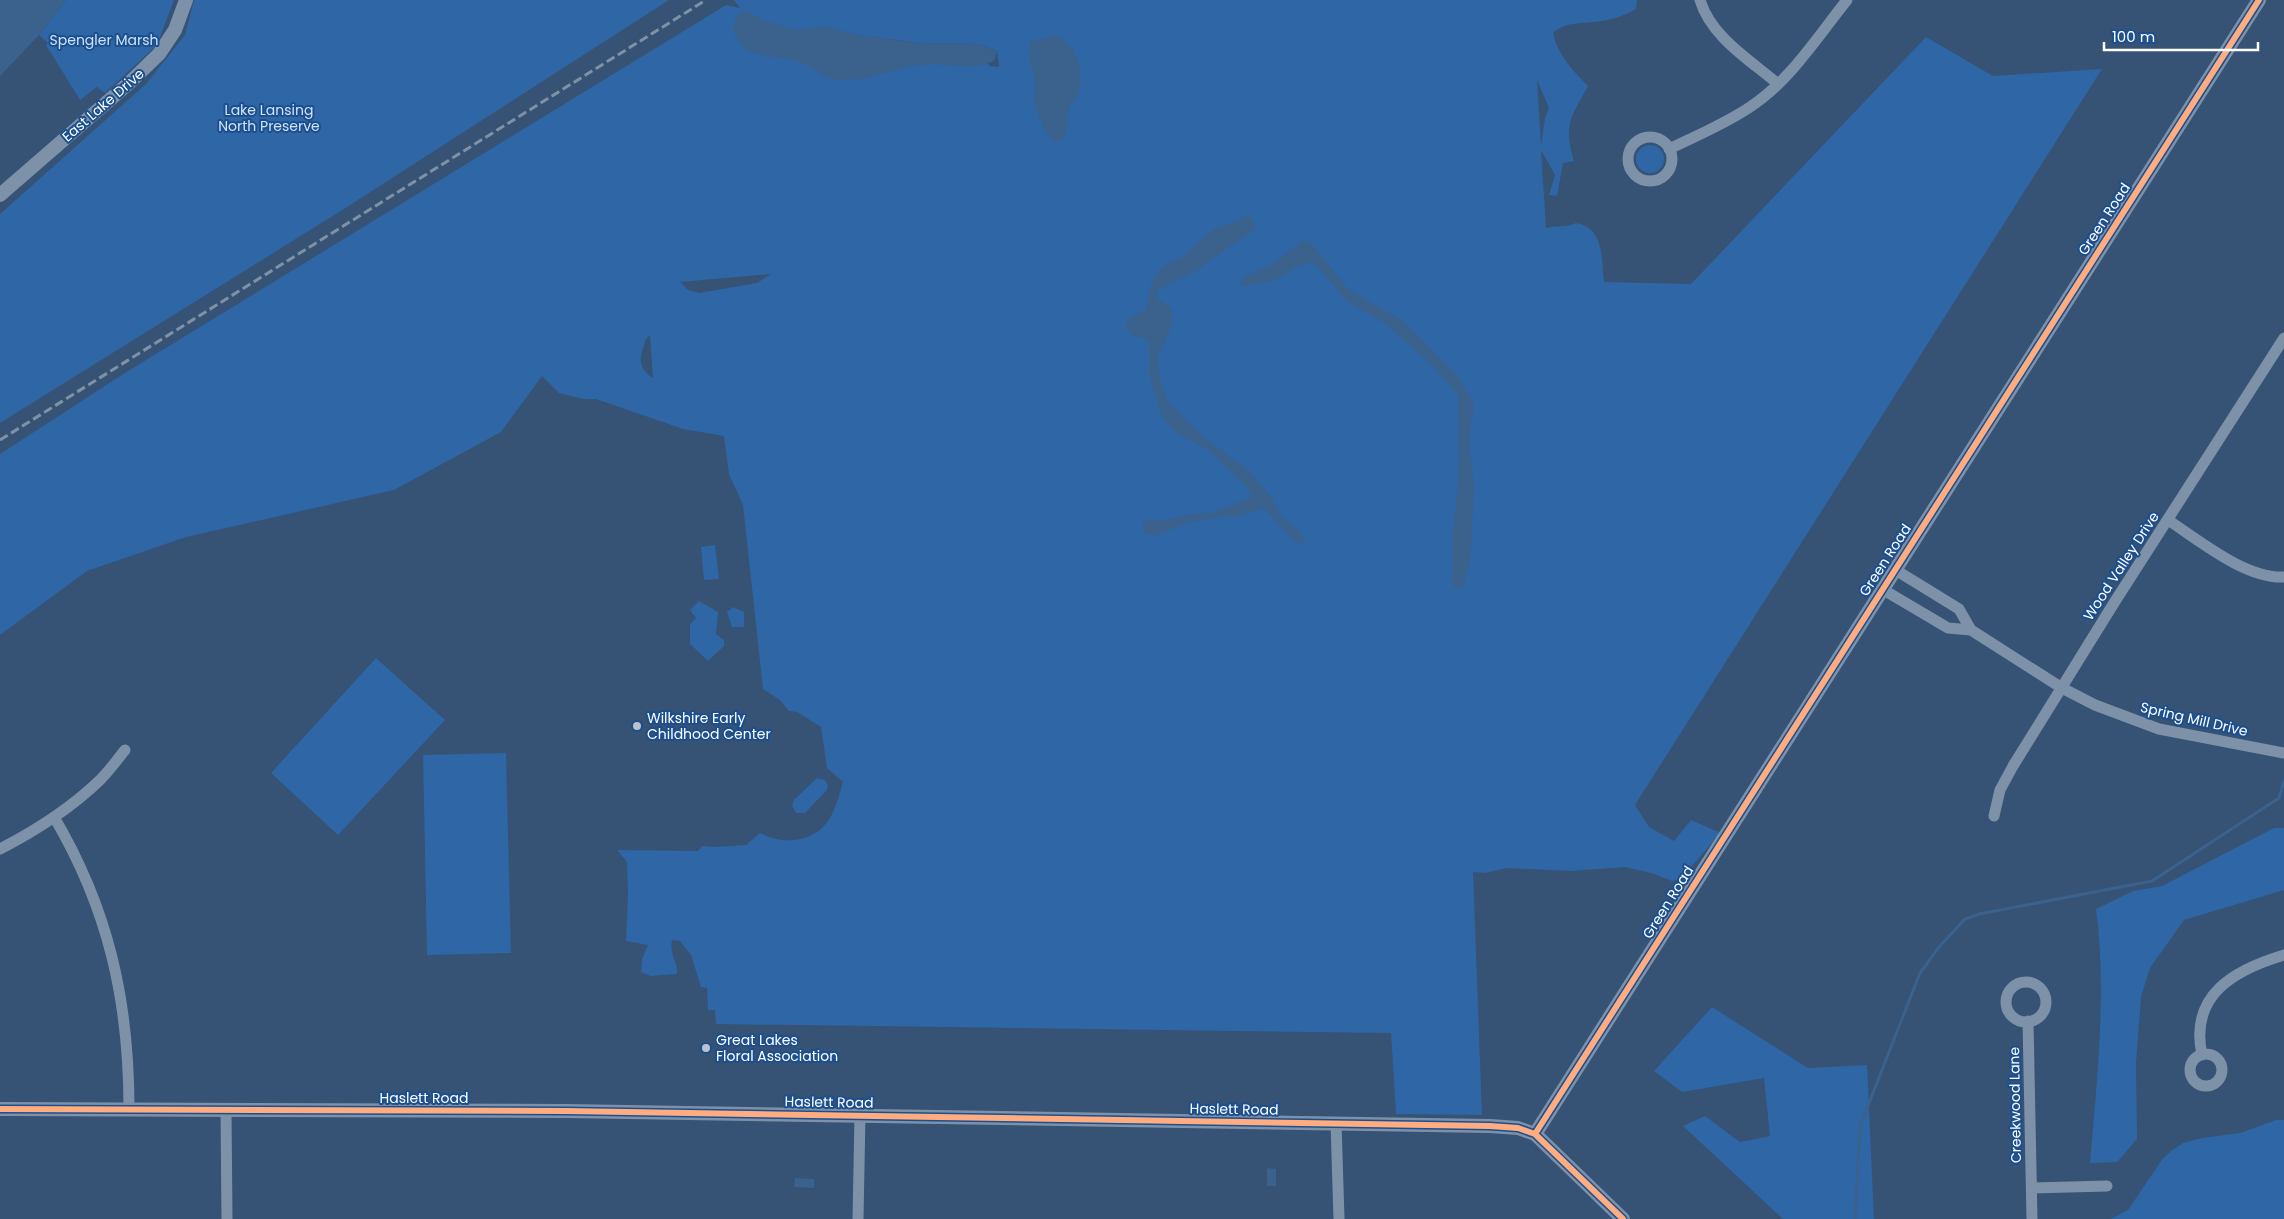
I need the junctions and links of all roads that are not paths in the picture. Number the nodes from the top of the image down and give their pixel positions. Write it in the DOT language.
graph roads {
  1 [pos="186,0"];
  2 [pos="1700,0"];
  3 [pos="1848,0"];
  4 [pos="2259,0"];
  5 [pos="1778,84"];
  6 [pos="1669,150"];
  7 [pos="0,195"];
  8 [pos="2284,338"];
  9 [pos="2168,520"];
  10 [pos="1894,569"];
  11 [pos="2284,578"];
  12 [pos="1882,589"];
  13 [pos="1971,630"];
  14 [pos="2062,688"];
  15 [pos="125,750"];
  16 [pos="2284,754"];
  17 [pos="1994,816"];
  18 [pos="54,817"];
  19 [pos="0,850"];
  20 [pos="2284,955"];
  21 [pos="2028,1021"];
  22 [pos="2202,1055"];
  23 [pos="0,1109"];
  24 [pos="129,1109"];
  25 [pos="226,1110"];
  26 [pos="860,1114"];
  27 [pos="1336,1123"];
  28 [pos="1535,1134"];
  29 [pos="2107,1186"];
  30 [pos="2032,1188"];
  31 [pos="227,1219"];
  32 [pos="858,1219"];
  33 [pos="1339,1219"];
  34 [pos="1623,1219"];
  35 [pos="2032,1219"];
  1 -- 7 [label="street, East Lake Drive"];
  2 -- 5 [label="street"];
  3 -- 5 [label="street"];
  4 -- 10 [label="street, Green Road"];
  5 -- 6 [label="street"];
  8 -- 9 [label="street, Wood Valley Drive"];
  9 -- 11 [label="street"];
  9 -- 14 [label="street, Wood Valley Drive"];
  10 -- 12 [label="street, Green Road"];
  10 -- 13 [label="street, Spring Mill Drive"];
  12 -- 13 [label="street, Spring Mill Drive"];
  12 -- 28 [label="street, Green Road"];
  13 -- 14 [label="street, Spring Mill Drive"];
  14 -- 16 [label="street, Spring Mill Drive"];
  14 -- 17 [label="street, Wood Valley Drive"];
  15 -- 18 [label="street"];
  18 -- 19 [label="street"];
  18 -- 24 [label="street"];
  20 -- 22 [label="street"];
  21 -- 30 [label="street, Creekwood Lane"];
  23 -- 24 [label="street, Haslett Road"];
  24 -- 25 [label="street, Haslett Road"];
  25 -- 26 [label="street, Haslett Road"];
  25 -- 31 [label="street"];
  26 -- 27 [label="street, Haslett Road"];
  26 -- 32 [label="street"];
  27 -- 28 [label="street, Haslett Road"];
  27 -- 33 [label="street"];
  28 -- 34 [label="street, Haslett Road"];
  29 -- 30 [label="street"];
  30 -- 35 [label="street, Creekwood Lane"];
}
